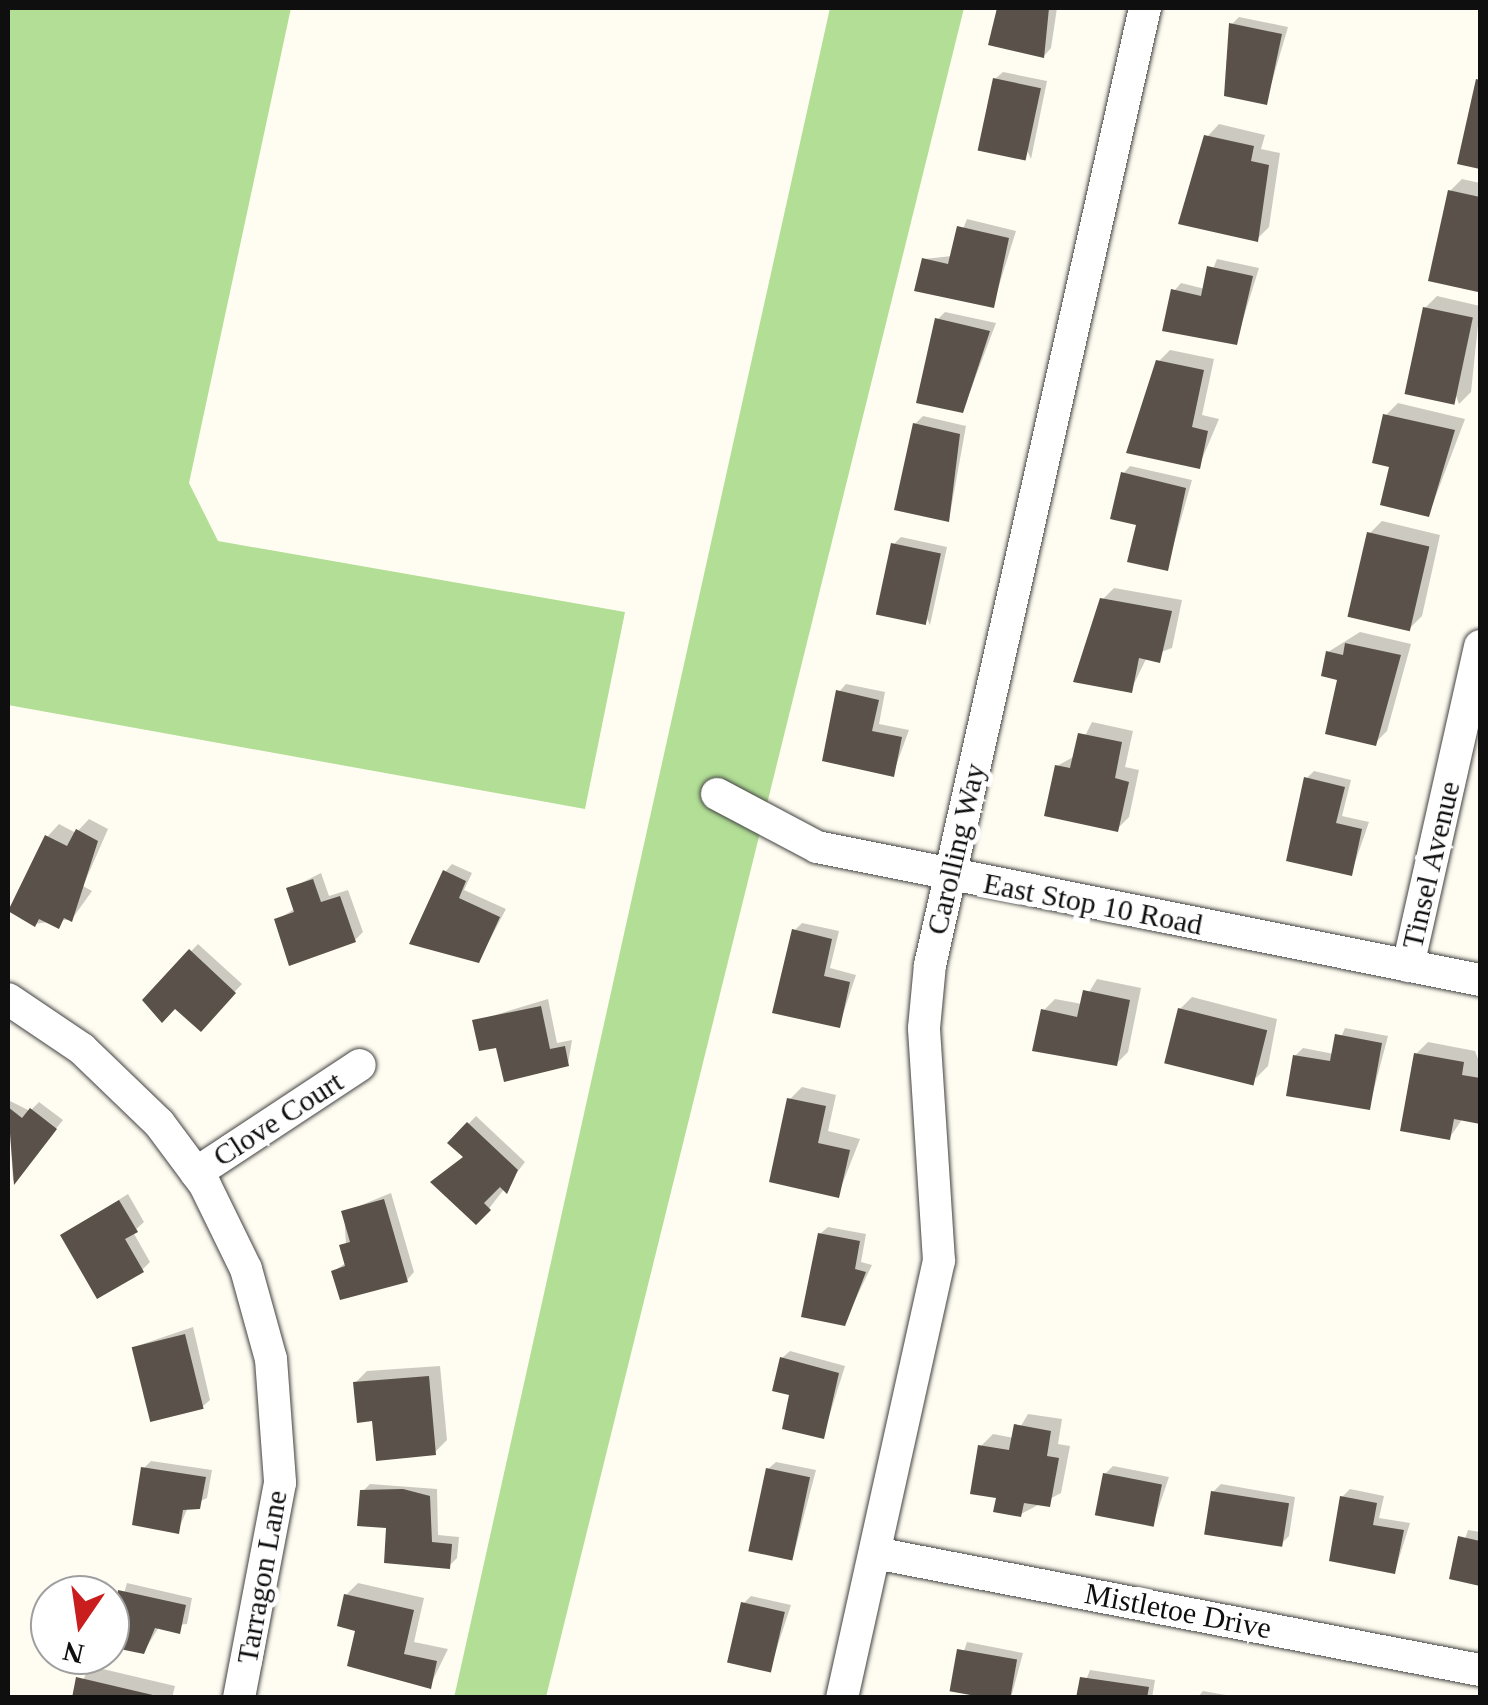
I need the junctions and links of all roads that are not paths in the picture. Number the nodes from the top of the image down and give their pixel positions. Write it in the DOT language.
graph roads {
  1 [pos="1146,8"];
  2 [pos="1480,646"];
  3 [pos="717,794"];
  4 [pos="950,876"];
  5 [pos="1408,966"];
  6 [pos="1480,980"];
  7 [pos="8,998"];
  8 [pos="360,1065"];
  9 [pos="196,1173"];
  10 [pos="875,1553"];
  11 [pos="1480,1670"];
  12 [pos="239,1698"];
  13 [pos="842,1698"];
  1 -- 4 [label="street, Carolling Way"];
  2 -- 5 [label="street, Tinsel Avenue"];
  3 -- 4 [label="street, East Stop 10 Road"];
  4 -- 5 [label="street, East Stop 10 Road"];
  4 -- 10 [label="street, Carolling Way"];
  5 -- 6 [label="street, East Stop 10 Road"];
  7 -- 9 [label="street, Tarragon Lane"];
  8 -- 9 [label="street, Clove Court"];
  9 -- 12 [label="street, Tarragon Lane"];
  10 -- 11 [label="street, Mistletoe Drive"];
  10 -- 13 [label="street, Carolling Way"];
}
